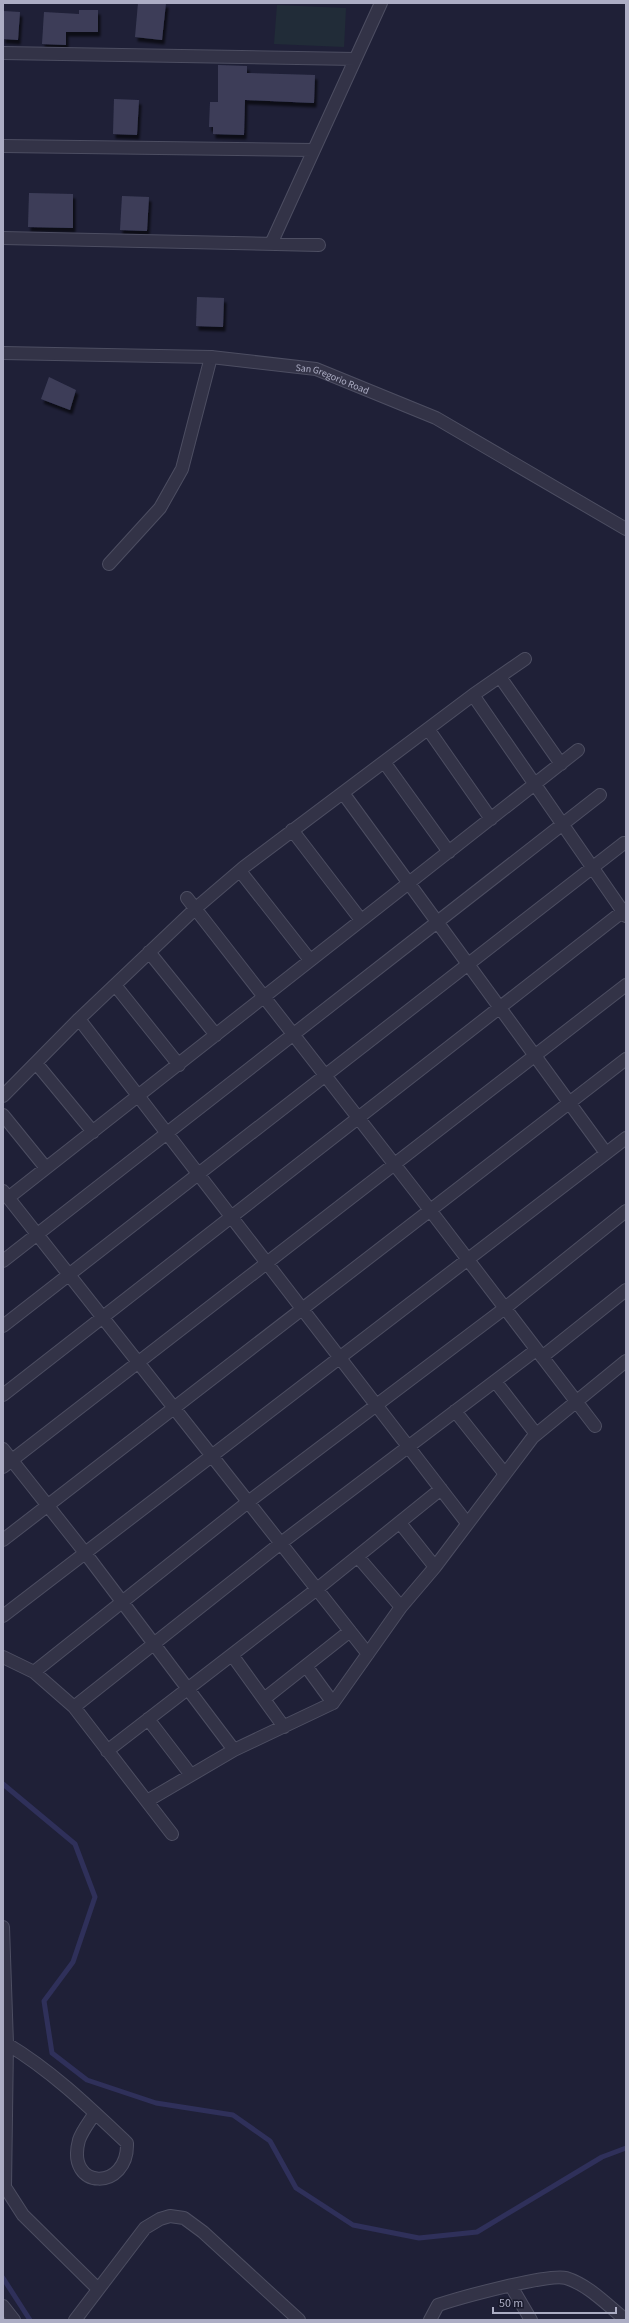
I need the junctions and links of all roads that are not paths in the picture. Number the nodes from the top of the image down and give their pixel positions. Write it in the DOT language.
graph roads {
  1 [pos="381,3"];
  2 [pos="3,53"];
  3 [pos="356,59"];
  4 [pos="3,146"];
  5 [pos="313,150"];
  6 [pos="3,238"];
  7 [pos="272,244"];
  8 [pos="319,245"];
  9 [pos="3,352"];
  10 [pos="211,357"];
  11 [pos="626,529"];
  12 [pos="109,564"];
  13 [pos="525,659"];
  14 [pos="500,677"];
  15 [pos="473,695"];
  16 [pos="428,729"];
  17 [pos="578,750"];
  18 [pos="384,762"];
  19 [pos="561,764"];
  20 [pos="535,784"];
  21 [pos="343,793"];
  22 [pos="600,795"];
  23 [pos="491,819"];
  24 [pos="562,824"];
  25 [pos="292,830"];
  26 [pos="624,843"];
  27 [pos="449,852"];
  28 [pos="592,867"];
  29 [pos="240,871"];
  30 [pos="410,882"];
  31 [pos="188,898"];
  32 [pos="196,908"];
  33 [pos="625,912"];
  34 [pos="361,920"];
  35 [pos="438,921"];
  36 [pos="149,952"];
  37 [pos="310,960"];
  38 [pos="468,963"];
  39 [pos="626,985"];
  40 [pos="116,986"];
  41 [pos="265,997"];
  42 [pos="500,1007"];
  43 [pos="79,1018"];
  44 [pos="294,1034"];
  45 [pos="216,1035"];
  46 [pos="534,1056"];
  47 [pos="626,1059"];
  48 [pos="36,1064"];
  49 [pos="179,1065"];
  50 [pos="325,1075"];
  51 [pos="139,1095"];
  52 [pos="3,1096"];
  53 [pos="569,1103"];
  54 [pos="3,1115"];
  55 [pos="359,1118"];
  56 [pos="93,1132"];
  57 [pos="168,1132"];
  58 [pos="626,1138"];
  59 [pos="606,1153"];
  60 [pos="395,1164"];
  61 [pos="46,1168"];
  62 [pos="199,1173"];
  63 [pos="6,1195"];
  64 [pos="430,1210"];
  65 [pos="626,1212"];
  66 [pos="232,1216"];
  67 [pos="37,1234"];
  68 [pos="467,1258"];
  69 [pos="3,1261"];
  70 [pos="268,1262"];
  71 [pos="69,1275"];
  72 [pos="626,1290"];
  73 [pos="303,1308"];
  74 [pos="505,1308"];
  75 [pos="103,1318"];
  76 [pos="3,1326"];
  77 [pos="539,1353"];
  78 [pos="341,1358"];
  79 [pos="626,1361"];
  80 [pos="138,1362"];
  81 [pos="495,1381"];
  82 [pos="3,1395"];
  83 [pos="576,1401"];
  84 [pos="377,1404"];
  85 [pos="174,1408"];
  86 [pos="455,1411"];
  87 [pos="595,1426"];
  88 [pos="536,1434"];
  89 [pos="409,1446"];
  90 [pos="3,1449"];
  91 [pos="212,1456"];
  92 [pos="7,1463"];
  93 [pos="505,1474"];
  94 [pos="442,1489"];
  95 [pos="248,1502"];
  96 [pos="48,1505"];
  97 [pos="400,1523"];
  98 [pos="467,1523"];
  99 [pos="3,1540"];
  100 [pos="280,1543"];
  101 [pos="86,1554"];
  102 [pos="358,1556"];
  103 [pos="435,1567"];
  104 [pos="317,1589"];
  105 [pos="122,1602"];
  106 [pos="401,1607"];
  107 [pos="3,1616"];
  108 [pos="350,1631"];
  109 [pos="154,1644"];
  110 [pos="368,1654"];
  111 [pos="232,1655"];
  112 [pos="3,1657"];
  113 [pos="306,1666"];
  114 [pos="34,1672"];
  115 [pos="188,1689"];
  116 [pos="264,1699"];
  117 [pos="333,1703"];
  118 [pos="74,1707"];
  119 [pos="148,1719"];
  120 [pos="284,1727"];
  121 [pos="234,1750"];
  122 [pos="107,1751"];
  123 [pos="191,1776"];
  124 [pos="147,1801"];
  125 [pos="172,1834"];
  126 [pos="3,1927"];
  127 [pos="4,1971"];
  128 [pos="5,2044"];
  129 [pos="95,2113"];
  130 [pos="511,2286"];
  131 [pos="98,2290"];
  132 [pos="3,2306"];
  133 [pos="14,2320"];
  134 [pos="75,2320"];
  135 [pos="299,2320"];
  136 [pos="430,2320"];
  137 [pos="531,2320"];
  138 [pos="626,2320"];
  1 -- 3 [label="street"];
  2 -- 3 [label="street"];
  3 -- 5 [label="street"];
  4 -- 5 [label="street"];
  5 -- 7 [label="street"];
  6 -- 7 [label="street"];
  7 -- 8 [label="street"];
  9 -- 10 [label="street, San Gregorio Road"];
  10 -- 11 [label="street, San Gregorio Road"];
  10 -- 12 [label="street"];
  13 -- 14 [label="street"];
  14 -- 15 [label="street"];
  14 -- 19 [label="street"];
  15 -- 16 [label="street"];
  15 -- 20 [label="street"];
  16 -- 18 [label="street"];
  16 -- 23 [label="street"];
  17 -- 19 [label="street"];
  18 -- 21 [label="street"];
  18 -- 27 [label="street"];
  19 -- 20 [label="street"];
  20 -- 23 [label="street"];
  20 -- 24 [label="street"];
  21 -- 25 [label="street"];
  21 -- 30 [label="street"];
  22 -- 24 [label="street"];
  23 -- 27 [label="street"];
  24 -- 28 [label="street"];
  24 -- 35 [label="street"];
  25 -- 29 [label="street"];
  25 -- 34 [label="street"];
  26 -- 28 [label="street"];
  27 -- 30 [label="street"];
  28 -- 33 [label="street"];
  28 -- 38 [label="street"];
  29 -- 32 [label="street"];
  29 -- 37 [label="street"];
  30 -- 34 [label="street"];
  30 -- 35 [label="street"];
  31 -- 32 [label="street"];
  32 -- 36 [label="street"];
  32 -- 41 [label="street"];
  33 -- 42 [label="street"];
  34 -- 37 [label="street"];
  35 -- 38 [label="street"];
  35 -- 44 [label="street"];
  36 -- 40 [label="street"];
  36 -- 45 [label="street"];
  37 -- 41 [label="street"];
  38 -- 42 [label="street"];
  38 -- 50 [label="street"];
  39 -- 46 [label="street"];
  40 -- 43 [label="street"];
  40 -- 49 [label="street"];
  41 -- 44 [label="street"];
  41 -- 45 [label="street"];
  42 -- 46 [label="street"];
  42 -- 55 [label="street"];
  43 -- 48 [label="street"];
  43 -- 51 [label="street"];
  44 -- 50 [label="street"];
  44 -- 57 [label="street"];
  45 -- 49 [label="street"];
  46 -- 53 [label="street"];
  46 -- 60 [label="street"];
  47 -- 53 [label="street"];
  48 -- 52 [label="street"];
  48 -- 56 [label="street"];
  49 -- 51 [label="street"];
  50 -- 55 [label="street"];
  50 -- 62 [label="street"];
  51 -- 56 [label="street"];
  51 -- 57 [label="street"];
  53 -- 59 [label="street"];
  53 -- 64 [label="street"];
  54 -- 61 [label="street"];
  55 -- 60 [label="street"];
  55 -- 66 [label="street"];
  56 -- 61 [label="street"];
  57 -- 62 [label="street"];
  57 -- 67 [label="street"];
  58 -- 59 [label="street"];
  59 -- 68 [label="street"];
  60 -- 64 [label="street"];
  60 -- 70 [label="street"];
  61 -- 63 [label="street"];
  62 -- 66 [label="street"];
  62 -- 71 [label="street"];
  63 -- 67 [label="street"];
  64 -- 68 [label="street"];
  64 -- 73 [label="street"];
  65 -- 74 [label="street"];
  66 -- 70 [label="street"];
  66 -- 75 [label="street"];
  67 -- 69 [label="street"];
  67 -- 71 [label="street"];
  68 -- 74 [label="street"];
  68 -- 78 [label="street"];
  70 -- 73 [label="street"];
  70 -- 80 [label="street"];
  71 -- 75 [label="street"];
  71 -- 76 [label="street"];
  72 -- 77 [label="street"];
  73 -- 78 [label="street"];
  73 -- 85 [label="street"];
  74 -- 77 [label="street"];
  74 -- 84 [label="street"];
  75 -- 80 [label="street"];
  75 -- 82 [label="street"];
  77 -- 81 [label="street"];
  77 -- 83 [label="street"];
  78 -- 84 [label="street"];
  78 -- 91 [label="street"];
  79 -- 83 [label="street"];
  80 -- 85 [label="street"];
  80 -- 92 [label="street"];
  81 -- 86 [label="street"];
  81 -- 88 [label="street"];
  83 -- 87 [label="street"];
  83 -- 88 [label="street"];
  84 -- 89 [label="street"];
  84 -- 95 [label="street"];
  85 -- 91 [label="street"];
  85 -- 96 [label="street"];
  86 -- 89 [label="street"];
  86 -- 93 [label="street"];
  88 -- 93 [label="street"];
  89 -- 94 [label="street"];
  89 -- 100 [label="street"];
  90 -- 92 [label="street"];
  91 -- 95 [label="street"];
  91 -- 101 [label="street"];
  92 -- 96 [label="street"];
  93 -- 98 [label="street"];
  94 -- 97 [label="street"];
  94 -- 98 [label="street"];
  95 -- 100 [label="street"];
  95 -- 105 [label="street"];
  96 -- 99 [label="street"];
  96 -- 101 [label="street"];
  97 -- 102 [label="street"];
  97 -- 103 [label="street"];
  98 -- 103 [label="street"];
  100 -- 104 [label="street"];
  100 -- 109 [label="street"];
  101 -- 105 [label="street"];
  101 -- 107 [label="street"];
  102 -- 104 [label="street"];
  102 -- 106 [label="street"];
  103 -- 106 [label="street"];
  104 -- 108 [label="street"];
  104 -- 111 [label="street"];
  105 -- 109 [label="street"];
  105 -- 114 [label="street"];
  106 -- 110 [label="street"];
  108 -- 110 [label="street"];
  108 -- 113 [label="street"];
  109 -- 115 [label="street"];
  109 -- 118 [label="street"];
  110 -- 117 [label="street"];
  111 -- 115 [label="street"];
  111 -- 116 [label="street"];
  112 -- 114 [label="street"];
  113 -- 116 [label="street"];
  113 -- 117 [label="street"];
  114 -- 118 [label="street"];
  115 -- 119 [label="street"];
  115 -- 121 [label="street"];
  116 -- 120 [label="street"];
  117 -- 120 [label="street"];
  118 -- 122 [label="street"];
  119 -- 122 [label="street"];
  119 -- 123 [label="street"];
  120 -- 121 [label="street"];
  121 -- 123 [label="street"];
  122 -- 124 [label="street"];
  123 -- 124 [label="street"];
  124 -- 125 [label="street"];
  126 -- 127 [label="street"];
  127 -- 128 [label="street"];
  128 -- 129 [label="street"];
  128 -- 131 [label="street"];
  129 -- 129 [label="street"];
  130 -- 136 [label="street"];
  130 -- 137 [label="street"];
  130 -- 138 [label="street"];
  131 -- 134 [label="street"];
  131 -- 135 [label="street"];
  132 -- 133 [label="street"];
}
